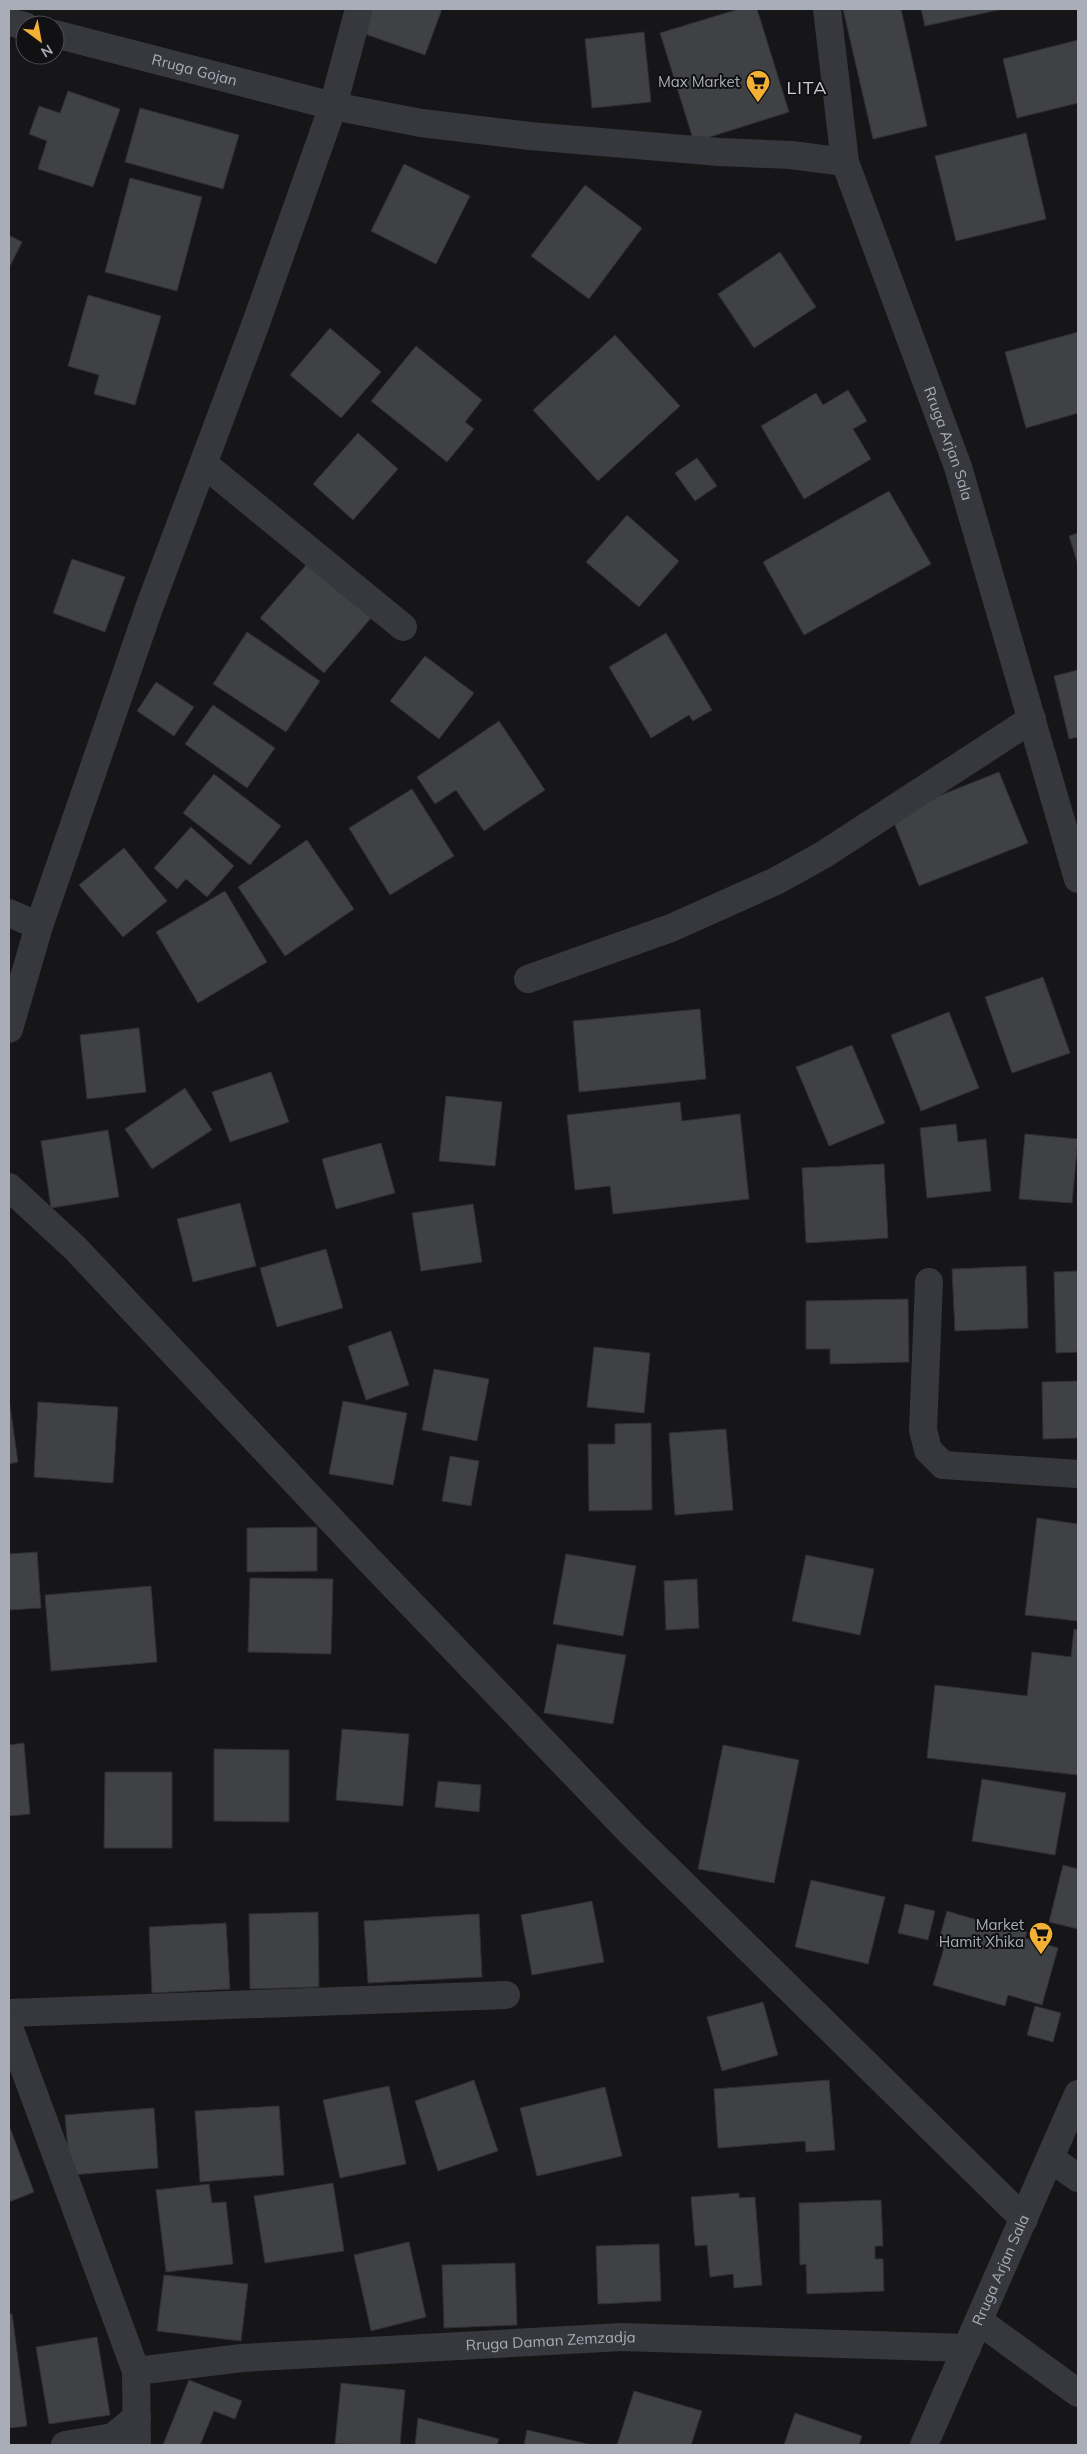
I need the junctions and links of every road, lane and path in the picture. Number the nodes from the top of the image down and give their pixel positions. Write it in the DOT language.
graph roads {
  1 [pos="359,9"];
  2 [pos="827,9"];
  3 [pos="65,37"];
  4 [pos="333,106"];
  5 [pos="845,162"];
  6 [pos="204,464"];
  7 [pos="403,627"];
  8 [pos="1032,719"];
  9 [pos="1078,879"];
  10 [pos="9,914"];
  11 [pos="39,926"];
  12 [pos="528,979"];
  13 [pos="9,1030"];
  14 [pos="9,1187"];
  15 [pos="929,1282"];
  16 [pos="1078,1474"];
  17 [pos="506,1995"];
  18 [pos="9,2013"];
  19 [pos="9,2027"];
  20 [pos="1078,2094"];
  21 [pos="1051,2159"];
  22 [pos="1078,2178"];
  23 [pos="1024,2218"];
  24 [pos="979,2321"];
  25 [pos="967,2348"];
  26 [pos="136,2371"];
  27 [pos="1078,2393"];
  28 [pos="137,2417"];
  29 [pos="64,2445"];
  30 [pos="137,2445"];
  31 [pos="924,2445"];
  1 -- 4 [label="street"];
  2 -- 5 [label="street, Rruga Arjan Sala"];
  3 -- 4 [label="street, Rruga Gojan"];
  4 -- 5 [label="street, Rruga Gojan"];
  4 -- 6 [label="street"];
  5 -- 8 [label="street, Rruga Arjan Sala"];
  6 -- 7 [label="street"];
  6 -- 11 [label="street"];
  8 -- 9 [label="street, Rruga Arjan Sala"];
  8 -- 12 [label="street"];
  10 -- 11 [label="street"];
  11 -- 13 [label="street"];
  14 -- 23 [label="street"];
  15 -- 16 [label="street"];
  17 -- 18 [label="street"];
  19 -- 26 [label="street"];
  20 -- 21 [label="street, Rruga Arjan Sala"];
  21 -- 22 [label="street"];
  21 -- 23 [label="street, Rruga Arjan Sala"];
  23 -- 24 [label="street, Rruga Arjan Sala"];
  24 -- 25 [label="street, Rruga Arjan Sala"];
  24 -- 27 [label="street"];
  25 -- 26 [label="street, Rruga Daman Zemzadja"];
  25 -- 31 [label="street, Rruga Arjan Sala"];
  26 -- 28 [label="street"];
  28 -- 29 [label="street"];
  28 -- 30 [label="street"];
}
